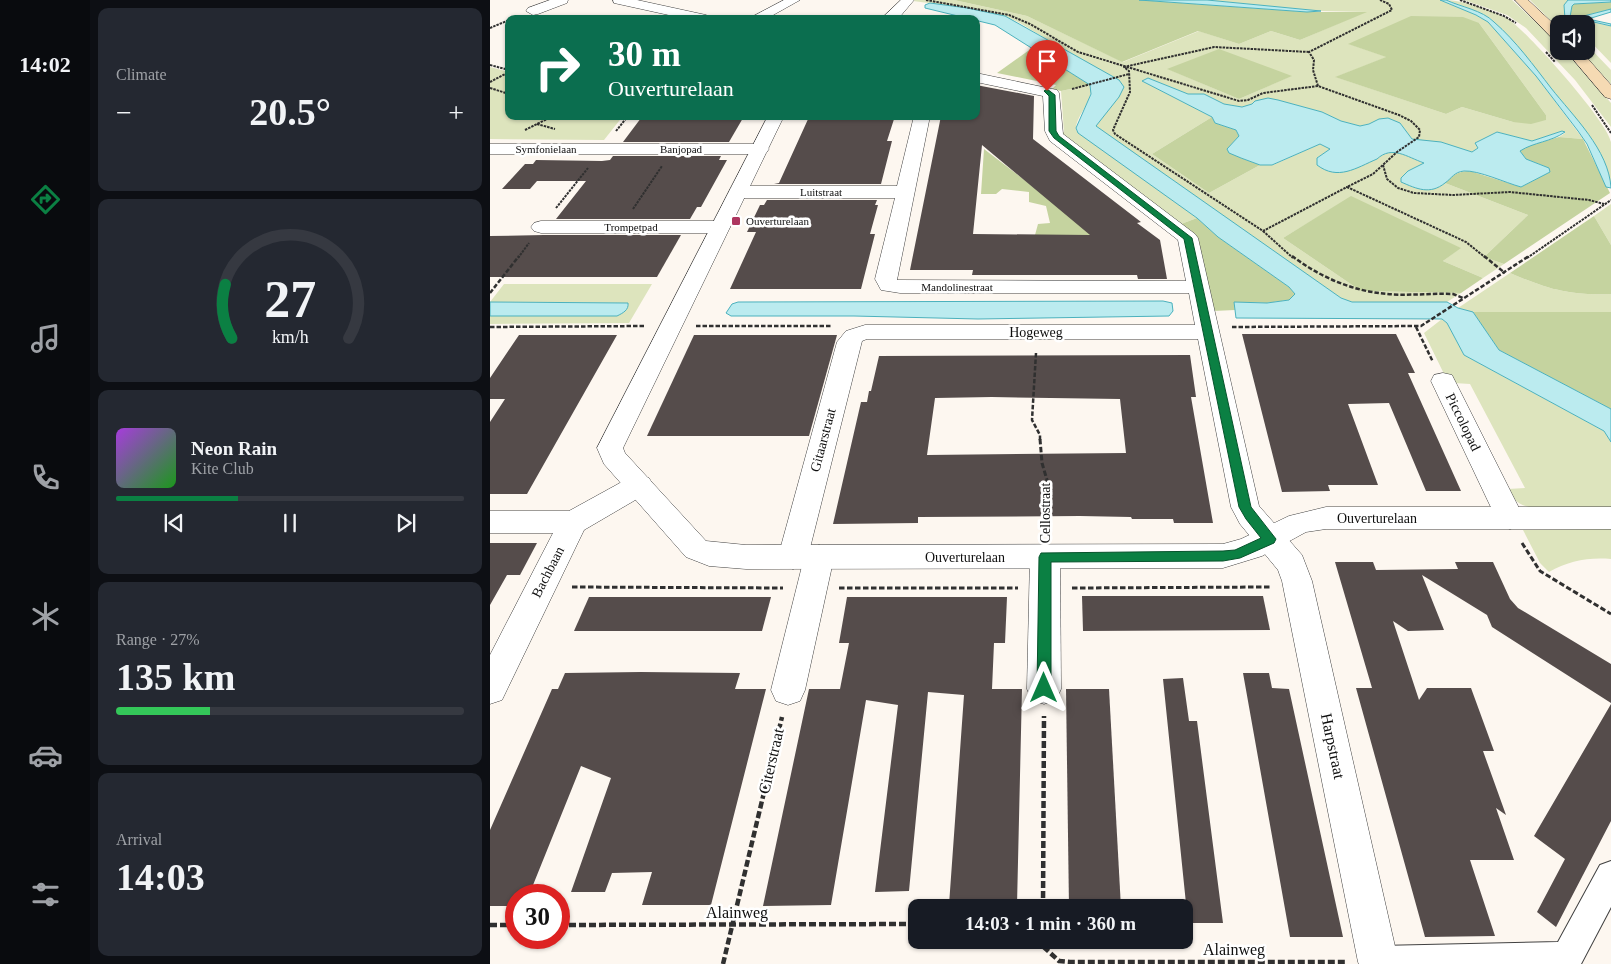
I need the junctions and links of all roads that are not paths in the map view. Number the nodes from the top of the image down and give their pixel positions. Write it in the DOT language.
graph roads {
  1 [pos="562,0"];
  2 [pos="619,0"];
  3 [pos="679,0"];
  4 [pos="794,0"];
  5 [pos="908,0"];
  6 [pos="1521,0"];
  7 [pos="659,9"];
  8 [pos="532,11"];
  9 [pos="645,15"];
  10 [pos="687,15"];
  11 [pos="763,15"];
  12 [pos="894,15"];
  13 [pos="1550,28"];
  14 [pos="1581,60"];
  15 [pos="980,78"];
  16 [pos="1611,94"];
  17 [pos="774,120"];
  18 [pos="921,120"];
  19 [pos="490,149"];
  20 [pos="602,149"];
  21 [pos="760,149"];
  22 [pos="738,192"];
  23 [pos="905,192"];
  24 [pos="541,227"];
  25 [pos="720,227"];
  26 [pos="1198,287"];
  27 [pos="1206,330"];
  28 [pos="865,332"];
  29 [pos="1443,381"];
  30 [pos="639,486"];
  31 [pos="1510,518"];
  32 [pos="1611,518"];
  33 [pos="490,522"];
  34 [pos="574,522"];
  35 [pos="1270,539"];
  36 [pos="806,557"];
  37 [pos="1045,557"];
  38 [pos="1044,688"];
  39 [pos="490,689"];
  40 [pos="788,690"];
  41 [pos="1611,876"];
  42 [pos="1380,962"];
  1 -- 8 [label="street"];
  2 -- 7 [label="street"];
  3 -- 7 [label="street"];
  4 -- 11 [label="street"];
  5 -- 12 [label="street"];
  6 -- 13 [label="main road"];
  7 -- 9 [label="street"];
  7 -- 10 [label="street"];
  14 -- 16 [label="main road"];
  15 -- 26 [label="street, Harpstraat"];
  17 -- 21 [label="street, Ouverturelaan"];
  18 -- 23 [label="street, Mandolinestraat"];
  19 -- 20 [label="street, Symfonielaan"];
  20 -- 21 [label="street, Banjopad"];
  21 -- 22 [label="street, Ouverturelaan"];
  22 -- 23 [label="street, Luitstraat"];
  22 -- 25 [label="street, Ouverturelaan"];
  23 -- 26 [label="street, Mandolinestraat"];
  24 -- 25 [label="street, Trompetpad"];
  25 -- 30 [label="street, Ouverturelaan"];
  26 -- 27 [label="street, Harpstraat"];
  27 -- 28 [label="street, Hogeweg"];
  27 -- 35 [label="street, Harpstraat"];
  28 -- 36 [label="street, Gitaarstraat"];
  29 -- 31 [label="street, Piccolopad"];
  30 -- 34 [label="street"];
  30 -- 36 [label="street, Ouverturelaan"];
  31 -- 32 [label="street, Ouverturelaan"];
  31 -- 35 [label="street, Ouverturelaan"];
  33 -- 34 [label="street"];
  34 -- 39 [label="street, Bachbaan"];
  35 -- 37 [label="street, Ouverturelaan"];
  35 -- 42 [label="street, Harpstraat"];
  36 -- 37 [label="street, Ouverturelaan"];
  36 -- 40 [label="street"];
  37 -- 38 [label="street, Cellostraat"];
  41 -- 42 [label="street"];
}
